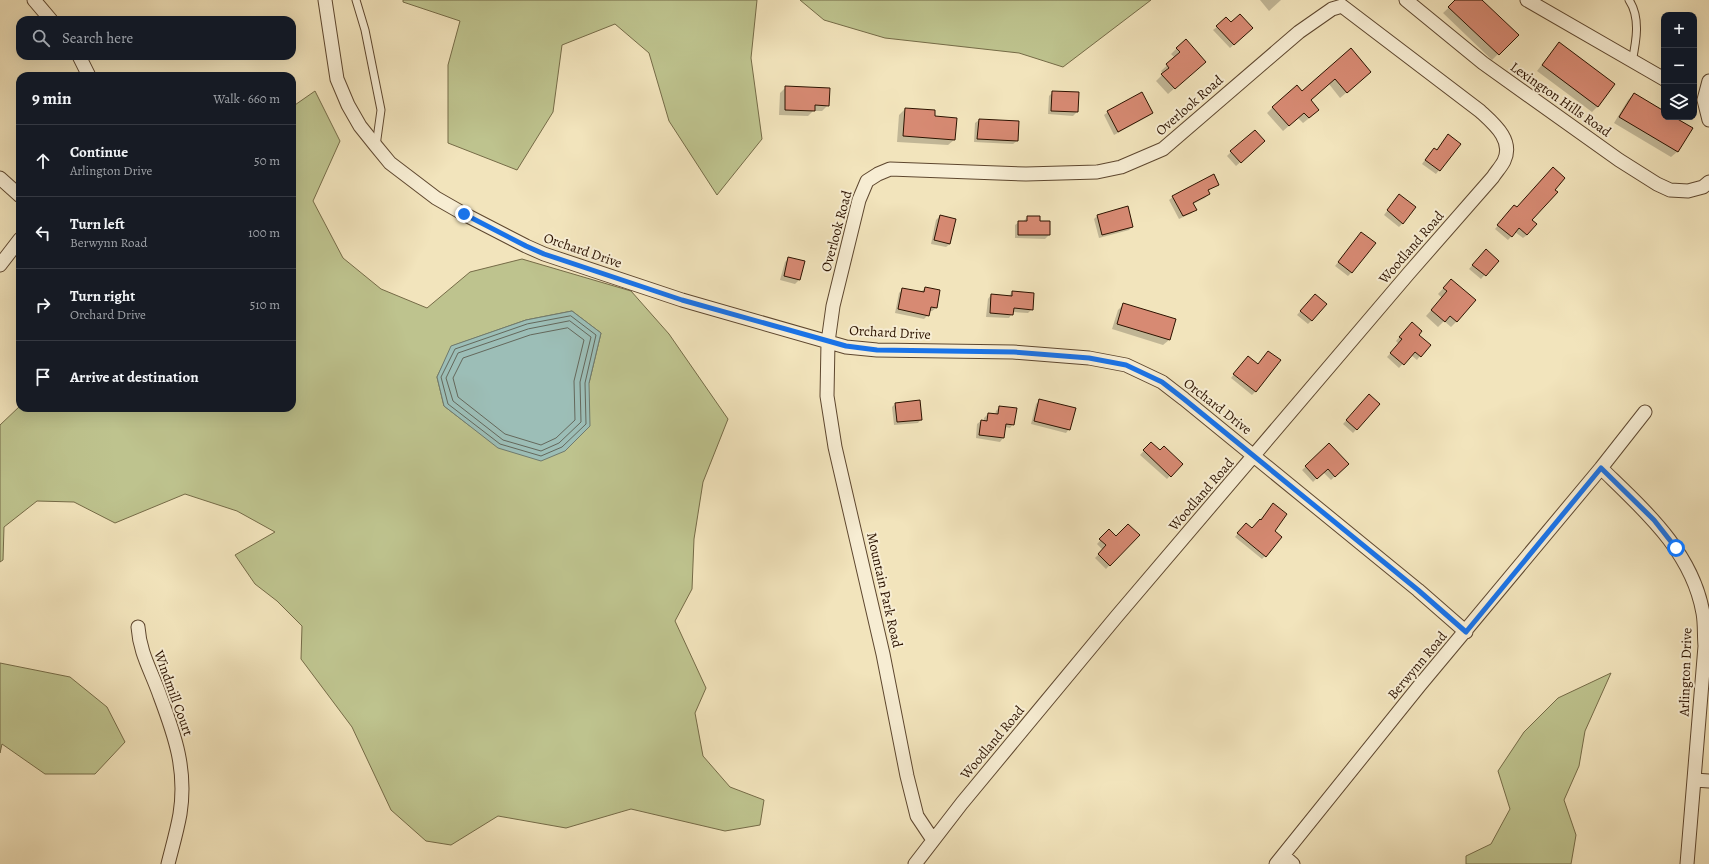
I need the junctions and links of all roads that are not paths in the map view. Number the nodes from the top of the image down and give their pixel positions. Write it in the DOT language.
graph roads {
  1 [pos="34,0"];
  2 [pos="325,0"];
  3 [pos="356,0"];
  4 [pos="1406,0"];
  5 [pos="1528,0"];
  6 [pos="1629,0"];
  7 [pos="48,16"];
  8 [pos="81,60"];
  9 [pos="1632,62"];
  10 [pos="87,72"];
  11 [pos="1661,77"];
  12 [pos="1709,81"];
  13 [pos="1702,98"];
  14 [pos="1709,120"];
  15 [pos="1507,144"];
  16 [pos="376,146"];
  17 [pos="0,178"];
  18 [pos="1709,182"];
  19 [pos="16,192"];
  20 [pos="16,244"];
  21 [pos="0,264"];
  22 [pos="828,342"];
  23 [pos="1645,412"];
  24 [pos="1255,455"];
  25 [pos="1601,468"];
  26 [pos="138,627"];
  27 [pos="1466,632"];
  28 [pos="1695,780"];
  29 [pos="1709,781"];
  30 [pos="933,840"];
  31 [pos="1284,861"];
  32 [pos="168,864"];
  33 [pos="915,864"];
  34 [pos="1687,864"];
  1 -- 7 [label="street"];
  2 -- 16 [label="street, Orchard Drive"];
  3 -- 16 [label="lane"];
  4 -- 18 [label="street, Lexington Hills Road"];
  5 -- 9 [label="street"];
  6 -- 9 [label="lane"];
  8 -- 10 [label="street"];
  9 -- 11 [label="street"];
  12 -- 13 [label="street"];
  13 -- 14 [label="street"];
  15 -- 22 [label="street, Overlook Road"];
  15 -- 24 [label="street, Woodland Road"];
  16 -- 22 [label="street, Orchard Drive"];
  17 -- 19 [label="street"];
  20 -- 21 [label="street"];
  22 -- 24 [label="street, Orchard Drive"];
  22 -- 30 [label="street, Mountain Park Road"];
  23 -- 25 [label="street, Berwynn Road"];
  24 -- 27 [label="street, Orchard Drive"];
  24 -- 30 [label="street, Woodland Road"];
  25 -- 27 [label="street, Berwynn Road"];
  25 -- 28 [label="street, Arlington Drive"];
  26 -- 32 [label="street, Windmill Court"];
  27 -- 31 [label="street, Berwynn Road"];
  28 -- 29 [label="street"];
  28 -- 34 [label="street, Arlington Drive"];
  30 -- 33 [label="street, Woodland Road"];
}
